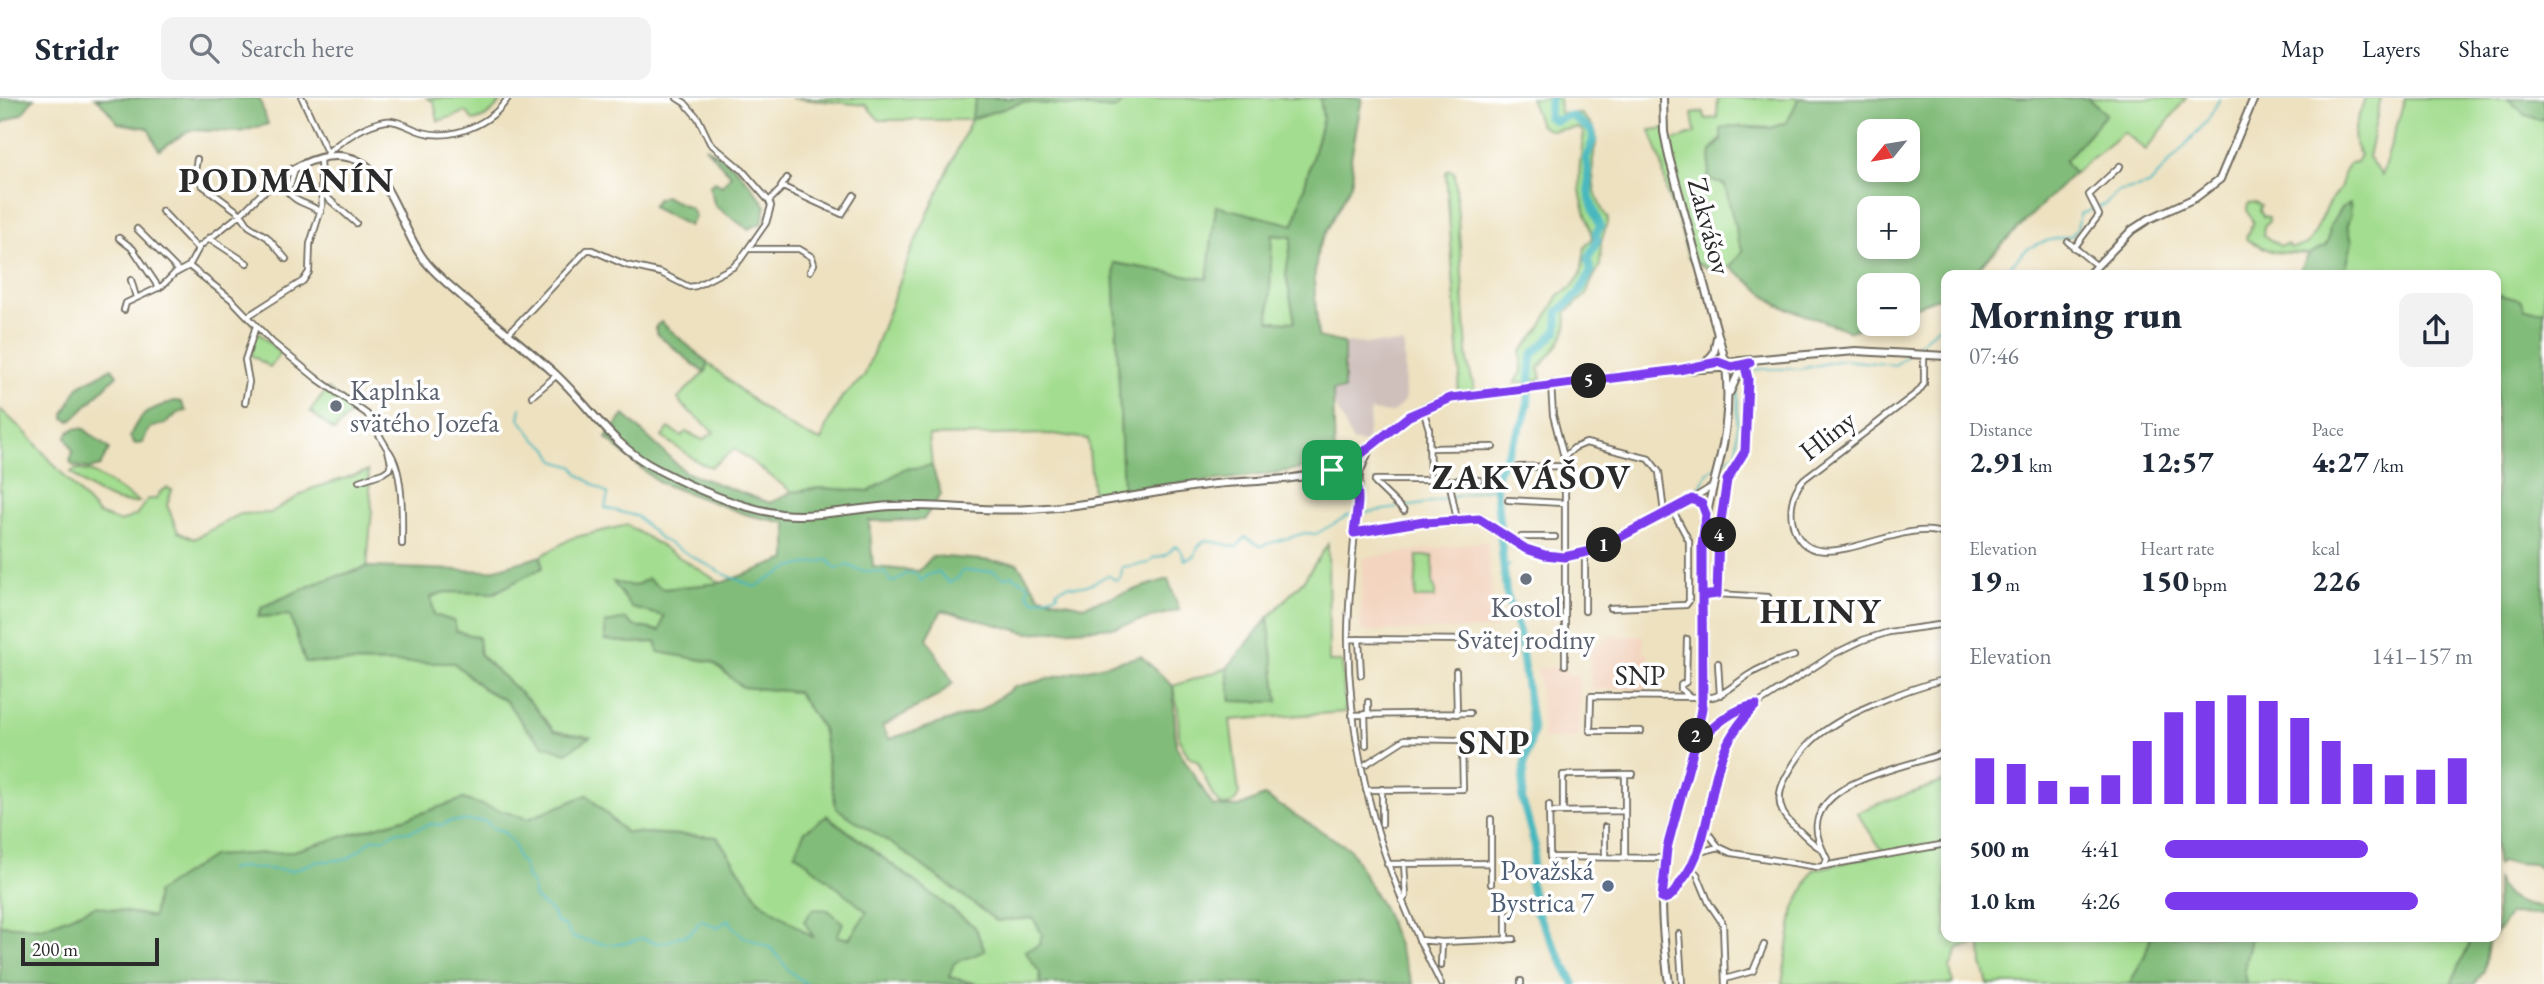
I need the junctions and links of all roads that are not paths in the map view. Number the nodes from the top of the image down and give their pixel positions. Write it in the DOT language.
graph roads {
  1 [pos="302,98"];
  2 [pos="508,98"];
  3 [pos="677,98"];
  4 [pos="1663,98"];
  5 [pos="2254,98"];
  6 [pos="328,154"];
  7 [pos="320,158"];
  8 [pos="197,159"];
  9 [pos="2120,166"];
  10 [pos="295,168"];
  11 [pos="788,178"];
  12 [pos="278,179"];
  13 [pos="780,188"];
  14 [pos="286,190"];
  15 [pos="264,191"];
  16 [pos="323,193"];
  17 [pos="854,195"];
  18 [pos="769,201"];
  19 [pos="162,211"];
  20 [pos="321,212"];
  21 [pos="241,214"];
  22 [pos="356,223"];
  23 [pos="137,229"];
  24 [pos="119,238"];
  25 [pos="209,238"];
  26 [pos="2068,242"];
  27 [pos="2074,248"];
  28 [pos="198,249"];
  29 [pos="749,249"];
  30 [pos="286,260"];
  31 [pos="247,263"];
  32 [pos="189,266"];
  33 [pos="2097,266"];
  34 [pos="2093,270"];
  35 [pos="179,271"];
  36 [pos="810,271"];
  37 [pos="131,280"];
  38 [pos="159,288"];
  39 [pos="136,297"];
  40 [pos="124,310"];
  41 [pos="248,316"];
  42 [pos="256,325"];
  43 [pos="1717,332"];
  44 [pos="508,334"];
  45 [pos="1924,355"];
  46 [pos="1941,356"];
  47 [pos="1761,360"];
  48 [pos="1726,364"];
  49 [pos="1703,365"];
  50 [pos="1748,365"];
  51 [pos="1679,370"];
  52 [pos="556,375"];
  53 [pos="1551,385"];
  54 [pos="1729,395"];
  55 [pos="532,396"];
  56 [pos="245,403"];
  57 [pos="1423,409"];
  58 [pos="1370,446"];
  59 [pos="1493,447"];
  60 [pos="1429,448"];
  61 [pos="388,450"];
  62 [pos="1564,457"];
  63 [pos="1352,460"];
  64 [pos="1564,466"];
  65 [pos="1519,467"];
  66 [pos="1332,470"];
  67 [pos="1359,473"];
  68 [pos="1430,480"];
  69 [pos="1449,480"];
  70 [pos="1479,480"];
  71 [pos="359,481"];
  72 [pos="1355,482"];
  73 [pos="1713,486"];
  74 [pos="1358,491"];
  75 [pos="1692,499"];
  76 [pos="1508,500"];
  77 [pos="1563,503"];
  78 [pos="1672,509"];
  79 [pos="1664,510"];
  80 [pos="1404,511"];
  81 [pos="1706,515"];
  82 [pos="1457,520"];
  83 [pos="1354,533"];
  84 [pos="1941,533"];
  85 [pos="1555,537"];
  86 [pos="1517,543"];
  87 [pos="402,544"];
  88 [pos="1564,554"];
  89 [pos="1585,554"];
  90 [pos="1717,594"];
  91 [pos="1702,596"];
  92 [pos="1768,597"];
  93 [pos="1610,608"];
  94 [pos="1585,611"];
  95 [pos="1941,625"];
  96 [pos="1348,639"];
  97 [pos="1359,639"];
  98 [pos="1687,639"];
  99 [pos="1479,640"];
  100 [pos="1794,656"];
  101 [pos="1718,663"];
  102 [pos="1564,665"];
  103 [pos="1456,671"];
  104 [pos="1361,675"];
  105 [pos="1941,681"];
  106 [pos="1720,695"];
  107 [pos="1689,696"];
  108 [pos="1703,697"];
  109 [pos="1368,702"];
  110 [pos="1756,705"];
  111 [pos="1470,713"];
  112 [pos="1367,714"];
  113 [pos="1457,714"];
  114 [pos="1352,715"];
  115 [pos="1641,731"];
  116 [pos="1695,744"];
  117 [pos="1366,745"];
  118 [pos="1941,754"];
  119 [pos="1366,764"];
  120 [pos="1625,775"];
  121 [pos="1633,775"];
  122 [pos="1382,789"];
  123 [pos="1366,790"];
  124 [pos="1549,805"];
  125 [pos="1625,811"];
  126 [pos="1549,812"];
  127 [pos="1563,812"];
  128 [pos="1491,819"];
  129 [pos="1382,824"];
  130 [pos="1605,827"];
  131 [pos="1705,829"];
  132 [pos="1941,845"];
  133 [pos="1719,847"];
  134 [pos="1822,849"];
  135 [pos="1699,852"];
  136 [pos="1605,857"];
  137 [pos="1625,857"];
  138 [pos="1665,858"];
  139 [pos="1404,863"];
  140 [pos="1490,863"];
  141 [pos="1387,864"];
  142 [pos="1825,865"];
  143 [pos="1691,869"];
  144 [pos="1491,884"];
  145 [pos="1662,899"];
  146 [pos="1402,901"];
  147 [pos="1506,911"];
  148 [pos="1679,934"];
  149 [pos="1514,939"];
  150 [pos="1419,940"];
  151 [pos="1506,940"];
  152 [pos="1442,942"];
  153 [pos="1764,945"];
  154 [pos="1441,966"];
  155 [pos="1725,981"];
  156 [pos="1441,984"];
  157 [pos="1669,984"];
  158 [pos="1682,984"];
  1 -- 6 [label="street"];
  2 -- 6 [label="street"];
  3 -- 18 [label="street"];
  4 -- 43 [label="street, Zakvášov"];
  5 -- 33 [label="street"];
  6 -- 7 [label="street"];
  6 -- 44 [label="street"];
  7 -- 10 [label="street"];
  7 -- 16 [label="street"];
  8 -- 21 [label="street"];
  9 -- 27 [label="street"];
  10 -- 12 [label="street"];
  10 -- 14 [label="street"];
  11 -- 13 [label="street"];
  12 -- 14 [label="street"];
  12 -- 15 [label="street"];
  13 -- 17 [label="street"];
  13 -- 18 [label="street"];
  14 -- 20 [label="street"];
  15 -- 21 [label="street"];
  16 -- 20 [label="street"];
  16 -- 22 [label="street"];
  18 -- 29 [label="street"];
  19 -- 28 [label="street"];
  20 -- 41 [label="street"];
  21 -- 25 [label="street"];
  21 -- 30 [label="street"];
  23 -- 35 [label="street"];
  24 -- 38 [label="street"];
  25 -- 28 [label="street"];
  25 -- 31 [label="street"];
  26 -- 27 [label="street"];
  27 -- 33 [label="street"];
  28 -- 32 [label="street"];
  29 -- 36 [label="street"];
  29 -- 44 [label="street"];
  32 -- 35 [label="street"];
  32 -- 41 [label="street"];
  33 -- 34 [label="street"];
  35 -- 38 [label="street"];
  37 -- 39 [label="street"];
  38 -- 39 [label="street"];
  39 -- 40 [label="street"];
  41 -- 42 [label="street"];
  42 -- 56 [label="street"];
  42 -- 61 [label="street"];
  43 -- 48 [label="street, Zakvášov"];
  43 -- 49 [label="street"];
  44 -- 52 [label="street"];
  45 -- 46 [label="street"];
  45 -- 47 [label="street"];
  45 -- 84 [label="street, Hliny"];
  47 -- 48 [label="street"];
  47 -- 50 [label="street"];
  48 -- 49 [label="street"];
  48 -- 50 [label="street"];
  48 -- 51 [label="street"];
  48 -- 54 [label="street, Zakvášov"];
  49 -- 51 [label="street"];
  50 -- 54 [label="street"];
  50 -- 90 [label="street"];
  51 -- 53 [label="street"];
  52 -- 55 [label="street"];
  52 -- 66 [label="street"];
  53 -- 57 [label="street"];
  53 -- 62 [label="street"];
  54 -- 73 [label="street"];
  57 -- 58 [label="street"];
  57 -- 60 [label="street"];
  58 -- 63 [label="street"];
  58 -- 67 [label="street"];
  59 -- 60 [label="street"];
  60 -- 68 [label="street"];
  61 -- 71 [label="street"];
  61 -- 87 [label="street"];
  62 -- 64 [label="street"];
  62 -- 79 [label="street"];
  63 -- 66 [label="street"];
  63 -- 67 [label="street"];
  63 -- 72 [label="street"];
  64 -- 65 [label="street"];
  64 -- 77 [label="street"];
  66 -- 72 [label="street"];
  67 -- 74 [label="street"];
  68 -- 69 [label="street"];
  68 -- 80 [label="street"];
  69 -- 70 [label="street"];
  69 -- 82 [label="street"];
  72 -- 74 [label="street"];
  73 -- 75 [label="street"];
  73 -- 81 [label="street"];
  74 -- 83 [label="street"];
  75 -- 78 [label="street"];
  75 -- 81 [label="street"];
  76 -- 77 [label="street"];
  77 -- 88 [label="street"];
  78 -- 79 [label="street"];
  78 -- 93 [label="street"];
  79 -- 89 [label="street"];
  81 -- 91 [label="street"];
  82 -- 83 [label="street"];
  82 -- 86 [label="street"];
  83 -- 96 [label="street"];
  85 -- 86 [label="street"];
  86 -- 88 [label="street"];
  88 -- 89 [label="street"];
  88 -- 102 [label="street"];
  89 -- 94 [label="street"];
  90 -- 91 [label="street"];
  90 -- 92 [label="street"];
  91 -- 108 [label="street"];
  95 -- 110 [label="street"];
  96 -- 97 [label="street"];
  96 -- 114 [label="street"];
  97 -- 99 [label="street"];
  97 -- 104 [label="street"];
  98 -- 107 [label="street, SNP"];
  100 -- 106 [label="street"];
  101 -- 106 [label="street"];
  103 -- 113 [label="street"];
  105 -- 134 [label="street"];
  106 -- 108 [label="street"];
  107 -- 108 [label="street, SNP"];
  107 -- 115 [label="street, SNP"];
  108 -- 116 [label="street"];
  109 -- 112 [label="street"];
  110 -- 116 [label="street"];
  110 -- 131 [label="street"];
  111 -- 113 [label="street"];
  112 -- 113 [label="street"];
  112 -- 114 [label="street"];
  112 -- 117 [label="street"];
  114 -- 123 [label="street"];
  116 -- 138 [label="street"];
  118 -- 134 [label="street"];
  119 -- 122 [label="street"];
  120 -- 121 [label="street"];
  120 -- 125 [label="street"];
  120 -- 127 [label="street"];
  122 -- 123 [label="street"];
  122 -- 129 [label="street"];
  123 -- 141 [label="street"];
  124 -- 126 [label="street"];
  125 -- 127 [label="street"];
  125 -- 137 [label="street"];
  126 -- 127 [label="street"];
  126 -- 136 [label="street"];
  128 -- 140 [label="street"];
  130 -- 136 [label="street"];
  131 -- 133 [label="street"];
  131 -- 135 [label="street"];
  132 -- 142 [label="street"];
  133 -- 135 [label="street"];
  133 -- 142 [label="street"];
  134 -- 142 [label="street"];
  135 -- 143 [label="street"];
  136 -- 137 [label="street"];
  137 -- 138 [label="street"];
  138 -- 145 [label="street"];
  139 -- 140 [label="street"];
  139 -- 141 [label="street"];
  139 -- 146 [label="street"];
  140 -- 144 [label="street"];
  141 -- 146 [label="street"];
  143 -- 145 [label="street"];
  143 -- 155 [label="street"];
  145 -- 157 [label="street"];
  146 -- 150 [label="street"];
  147 -- 151 [label="street"];
  148 -- 158 [label="street"];
  149 -- 151 [label="street"];
  150 -- 152 [label="street"];
  150 -- 156 [label="street"];
  151 -- 152 [label="street"];
  152 -- 154 [label="street"];
  153 -- 155 [label="street"];
}
